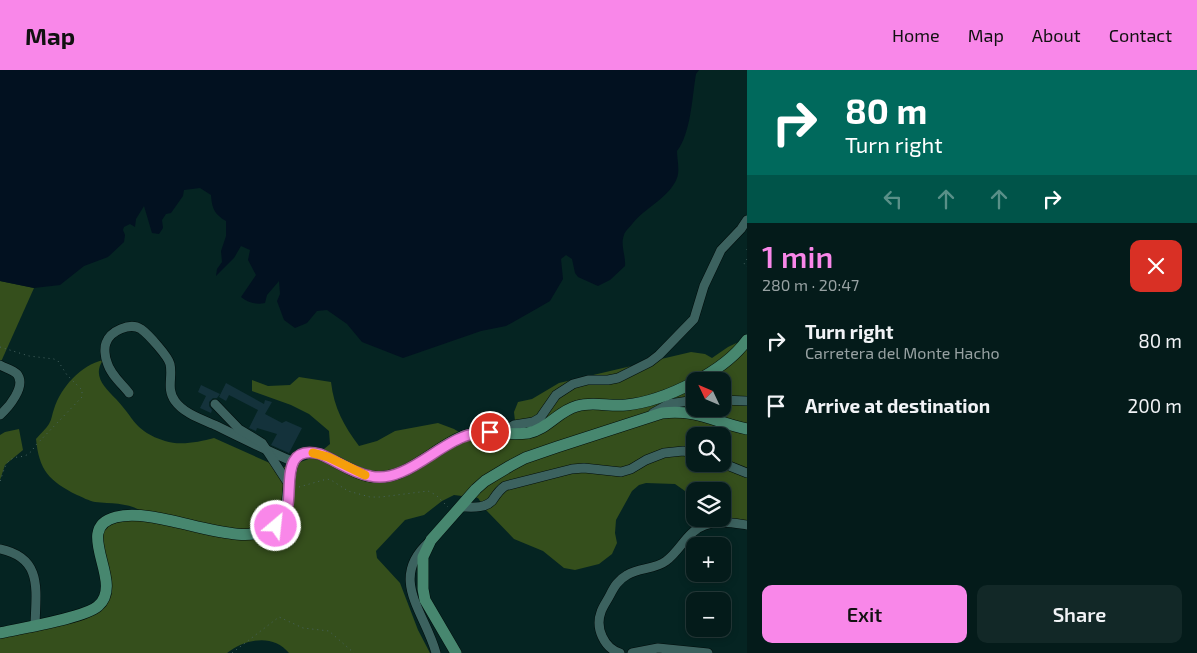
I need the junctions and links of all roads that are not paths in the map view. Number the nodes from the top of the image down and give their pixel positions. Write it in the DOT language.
graph roads {
  1 [pos="747,220"];
  2 [pos="747,340"];
  3 [pos="0,365"];
  4 [pos="129,393"];
  5 [pos="731,400"];
  6 [pos="686,401"];
  7 [pos="747,401"];
  8 [pos="215,404"];
  9 [pos="0,415"];
  10 [pos="650,416"];
  11 [pos="233,422"];
  12 [pos="747,429"];
  13 [pos="227,431"];
  14 [pos="503,432"];
  15 [pos="268,450"];
  16 [pos="686,452"];
  17 [pos="294,462"];
  18 [pos="731,467"];
  19 [pos="747,473"];
  20 [pos="288,486"];
  21 [pos="458,510"];
  22 [pos="747,525"];
  23 [pos="431,540"];
  24 [pos="0,549"];
  25 [pos="35,625"];
  26 [pos="0,633"];
  27 [pos="436,653"];
  28 [pos="456,653"];
  29 [pos="620,653"];
  30 [pos="632,653"];
  31 [pos="708,653"];
  1 -- 14 [label="street"];
  2 -- 14 [label="main road"];
  3 -- 9 [label="street"];
  4 -- 13 [label="street"];
  5 -- 7 [label="street"];
  6 -- 10 [label="street"];
  8 -- 11 [label="street"];
  10 -- 12 [label="main road"];
  10 -- 21 [label="main road"];
  11 -- 13 [label="street"];
  11 -- 15 [label="street"];
  13 -- 15 [label="street"];
  14 -- 17 [label="main road"];
  15 -- 17 [label="street"];
  15 -- 20 [label="street"];
  16 -- 21 [label="street"];
  17 -- 20 [label="main road"];
  18 -- 19 [label="street"];
  20 -- 25 [label="main road"];
  21 -- 23 [label="main road"];
  22 -- 29 [label="street"];
  23 -- 27 [label="street"];
  23 -- 28 [label="main road"];
  24 -- 25 [label="street"];
  25 -- 26 [label="main road"];
  30 -- 31 [label="street"];
}
